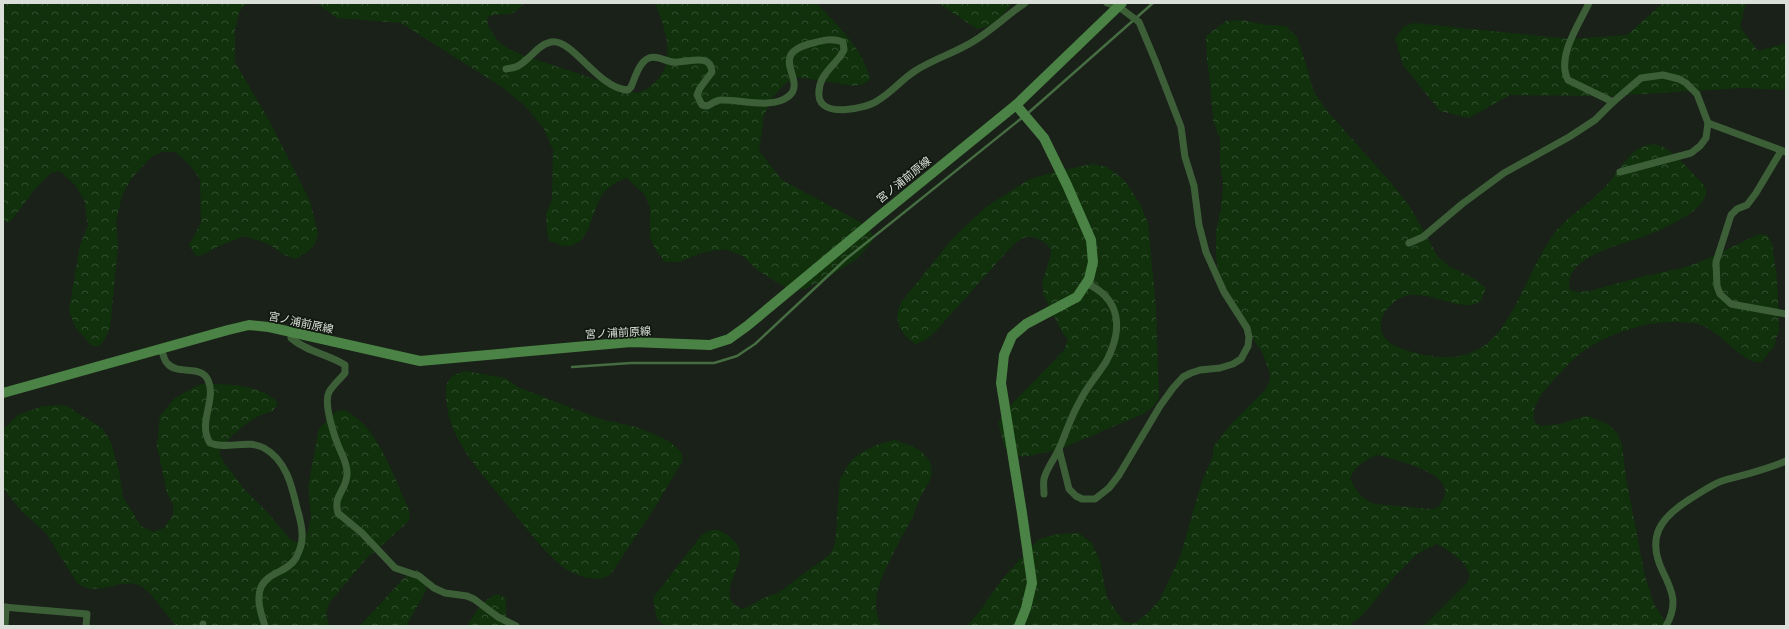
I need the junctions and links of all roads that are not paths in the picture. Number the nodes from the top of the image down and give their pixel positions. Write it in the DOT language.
graph roads {
  1 [pos="1025,3"];
  2 [pos="1107,3"];
  3 [pos="1589,3"];
  4 [pos="1120,5"];
  5 [pos="506,69"];
  6 [pos="1613,102"];
  7 [pos="1016,105"];
  8 [pos="1708,123"];
  9 [pos="1783,152"];
  10 [pos="1620,172"];
  11 [pos="1409,243"];
  12 [pos="1086,283"];
  13 [pos="1786,314"];
  14 [pos="291,331"];
  15 [pos="161,349"];
  16 [pos="3,393"];
  17 [pos="1059,449"];
  18 [pos="1786,462"];
  19 [pos="1044,494"];
  20 [pos="5,607"];
  21 [pos="5,626"];
  22 [pos="86,626"];
  23 [pos="265,626"];
  24 [pos="516,626"];
  25 [pos="1019,626"];
  26 [pos="1666,626"];
  1 -- 5 [label="street"];
  2 -- 4 [label="street"];
  3 -- 6 [label="street"];
  4 -- 7 [label="main road, 宮ノ浦前原線"];
  4 -- 17 [label="street"];
  6 -- 8 [label="street"];
  6 -- 11 [label="street"];
  7 -- 12 [label="main road"];
  7 -- 14 [label="main road, 宮ノ浦前原線"];
  8 -- 9 [label="street"];
  8 -- 10 [label="street"];
  9 -- 13 [label="street"];
  12 -- 17 [label="street"];
  12 -- 25 [label="main road"];
  14 -- 15 [label="main road, 宮ノ浦前原線"];
  14 -- 24 [label="street"];
  15 -- 16 [label="main road, 宮ノ浦前原線"];
  15 -- 23 [label="street"];
  17 -- 19 [label="street"];
  18 -- 26 [label="street"];
  20 -- 21 [label="street"];
  20 -- 22 [label="street"];
}
